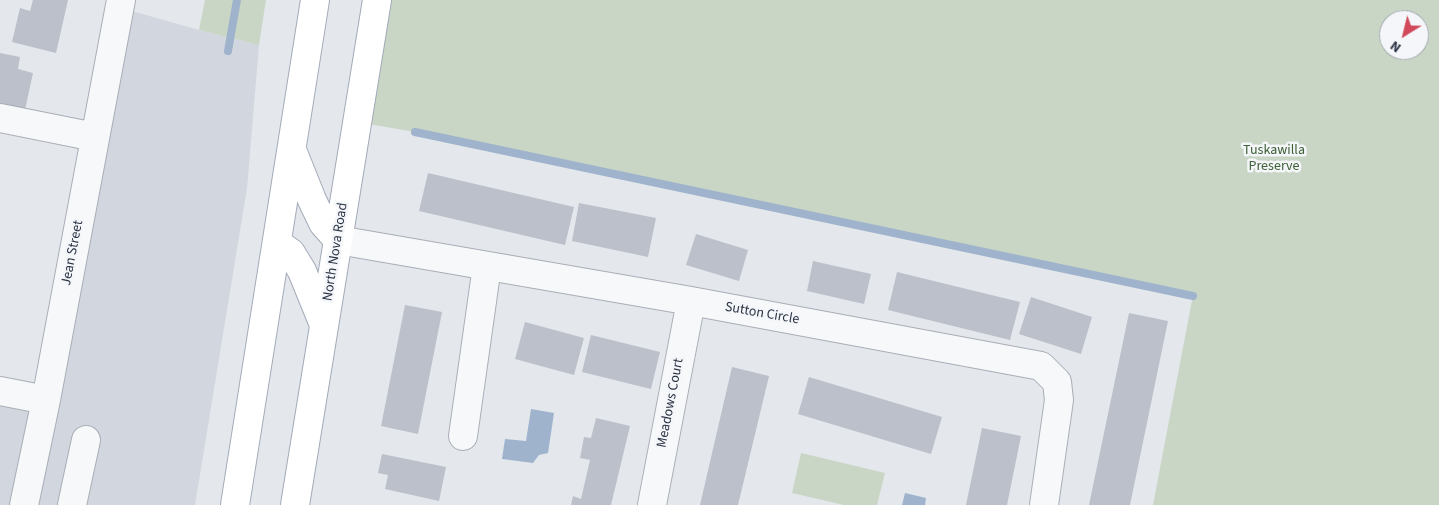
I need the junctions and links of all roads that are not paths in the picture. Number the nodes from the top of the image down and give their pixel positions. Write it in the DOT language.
graph roads {
  1 [pos="121,0"];
  2 [pos="315,0"];
  3 [pos="377,0"];
  4 [pos="0,118"];
  5 [pos="95,137"];
  6 [pos="292,148"];
  7 [pos="338,240"];
  8 [pos="277,243"];
  9 [pos="487,266"];
  10 [pos="691,301"];
  11 [pos="324,325"];
  12 [pos="0,390"];
  13 [pos="46,400"];
  14 [pos="463,436"];
  15 [pos="86,440"];
  16 [pos="24,505"];
  17 [pos="72,505"];
  18 [pos="235,505"];
  19 [pos="295,505"];
  20 [pos="652,505"];
  21 [pos="1044,505"];
  1 -- 5 [label="street, Jean Street"];
  2 -- 6 [label="main road"];
  3 -- 7 [label="main road, North Nova Road"];
  4 -- 5 [label="street"];
  5 -- 13 [label="street, Jean Street"];
  6 -- 7 [label="main road"];
  6 -- 8 [label="main road"];
  7 -- 9 [label="street, Sutton Circle"];
  7 -- 11 [label="main road, North Nova Road"];
  8 -- 11 [label="main road"];
  8 -- 18 [label="main road"];
  9 -- 10 [label="street, Sutton Circle"];
  9 -- 14 [label="street"];
  10 -- 20 [label="street, Meadows Court"];
  10 -- 21 [label="street, Sutton Circle"];
  11 -- 19 [label="main road, North Nova Road"];
  12 -- 13 [label="street"];
  13 -- 16 [label="street, Jean Street"];
  15 -- 17 [label="street"];
}
